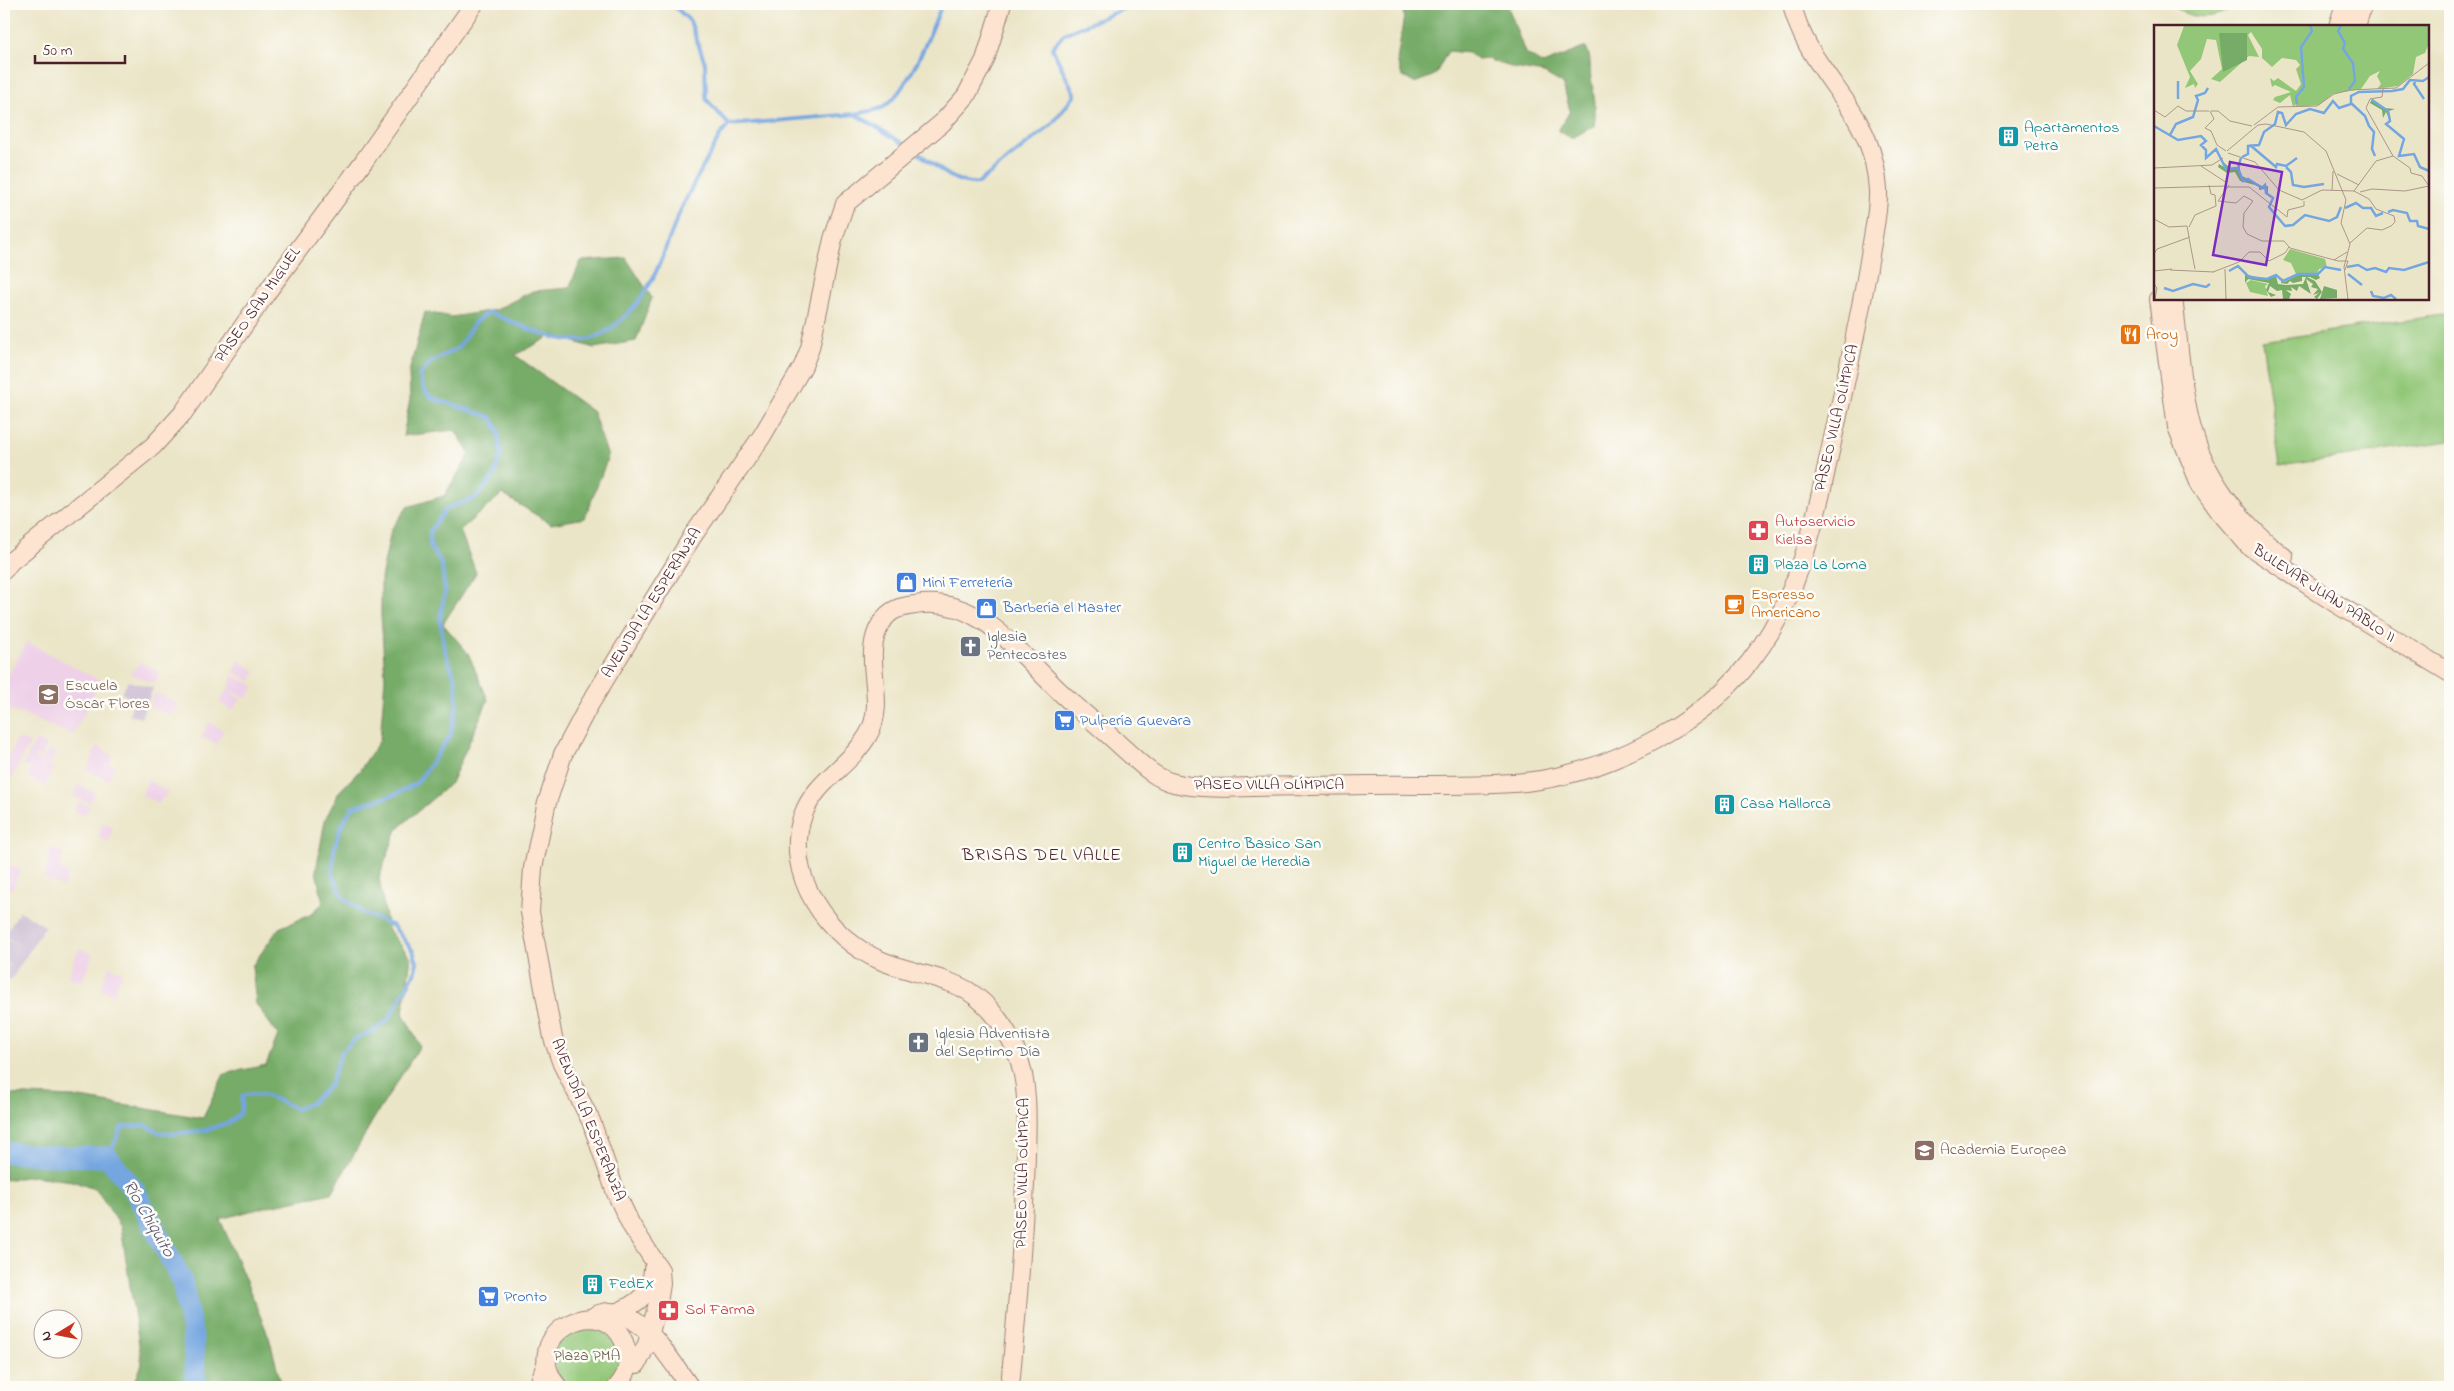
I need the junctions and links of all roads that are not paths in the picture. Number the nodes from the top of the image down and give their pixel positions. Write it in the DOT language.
graph roads {
  1 [pos="474,4"];
  2 [pos="1002,4"];
  3 [pos="1792,4"];
  4 [pos="2345,4"];
  5 [pos="2363,4"];
  6 [pos="2338,25"];
  7 [pos="2356,25"];
  8 [pos="2159,300"];
  9 [pos="2173,300"];
  10 [pos="4,570"];
  11 [pos="2450,660"];
  12 [pos="2450,673"];
  13 [pos="653,1261"];
  14 [pos="616,1313"];
  15 [pos="591,1318"];
  16 [pos="650,1333"];
  17 [pos="547,1361"];
  18 [pos="637,1364"];
  19 [pos="673,1364"];
  20 [pos="620,1382"];
  21 [pos="538,1387"];
  22 [pos="558,1387"];
  23 [pos="690,1387"];
  24 [pos="1010,1387"];
  1 -- 10 [label="main road, PASEO SAN MIGUEL"];
  2 -- 13 [label="main road, AVENIDA LA ESPERANZA"];
  3 -- 24 [label="main road, PASEO VILLA OLÍMPICA"];
  4 -- 6 [label="main road"];
  5 -- 7 [label="main road"];
  8 -- 12 [label="main road, BULEVAR JUAN PABLO II"];
  9 -- 11 [label="main road, BULEVAR JUAN PABLO II"];
  13 -- 14 [label="main road"];
  13 -- 16 [label="main road, AVENIDA LA ESPERANZA"];
  14 -- 15 [label="main road"];
  14 -- 16 [label="main road"];
  15 -- 17 [label="main road"];
  15 -- 20 [label="main road"];
  16 -- 18 [label="main road, AVENIDA LA ESPERANZA"];
  16 -- 19 [label="main road"];
  17 -- 21 [label="main road"];
  17 -- 22 [label="main road"];
  18 -- 19 [label="main road"];
  18 -- 20 [label="main road"];
  19 -- 23 [label="main road"];
}
